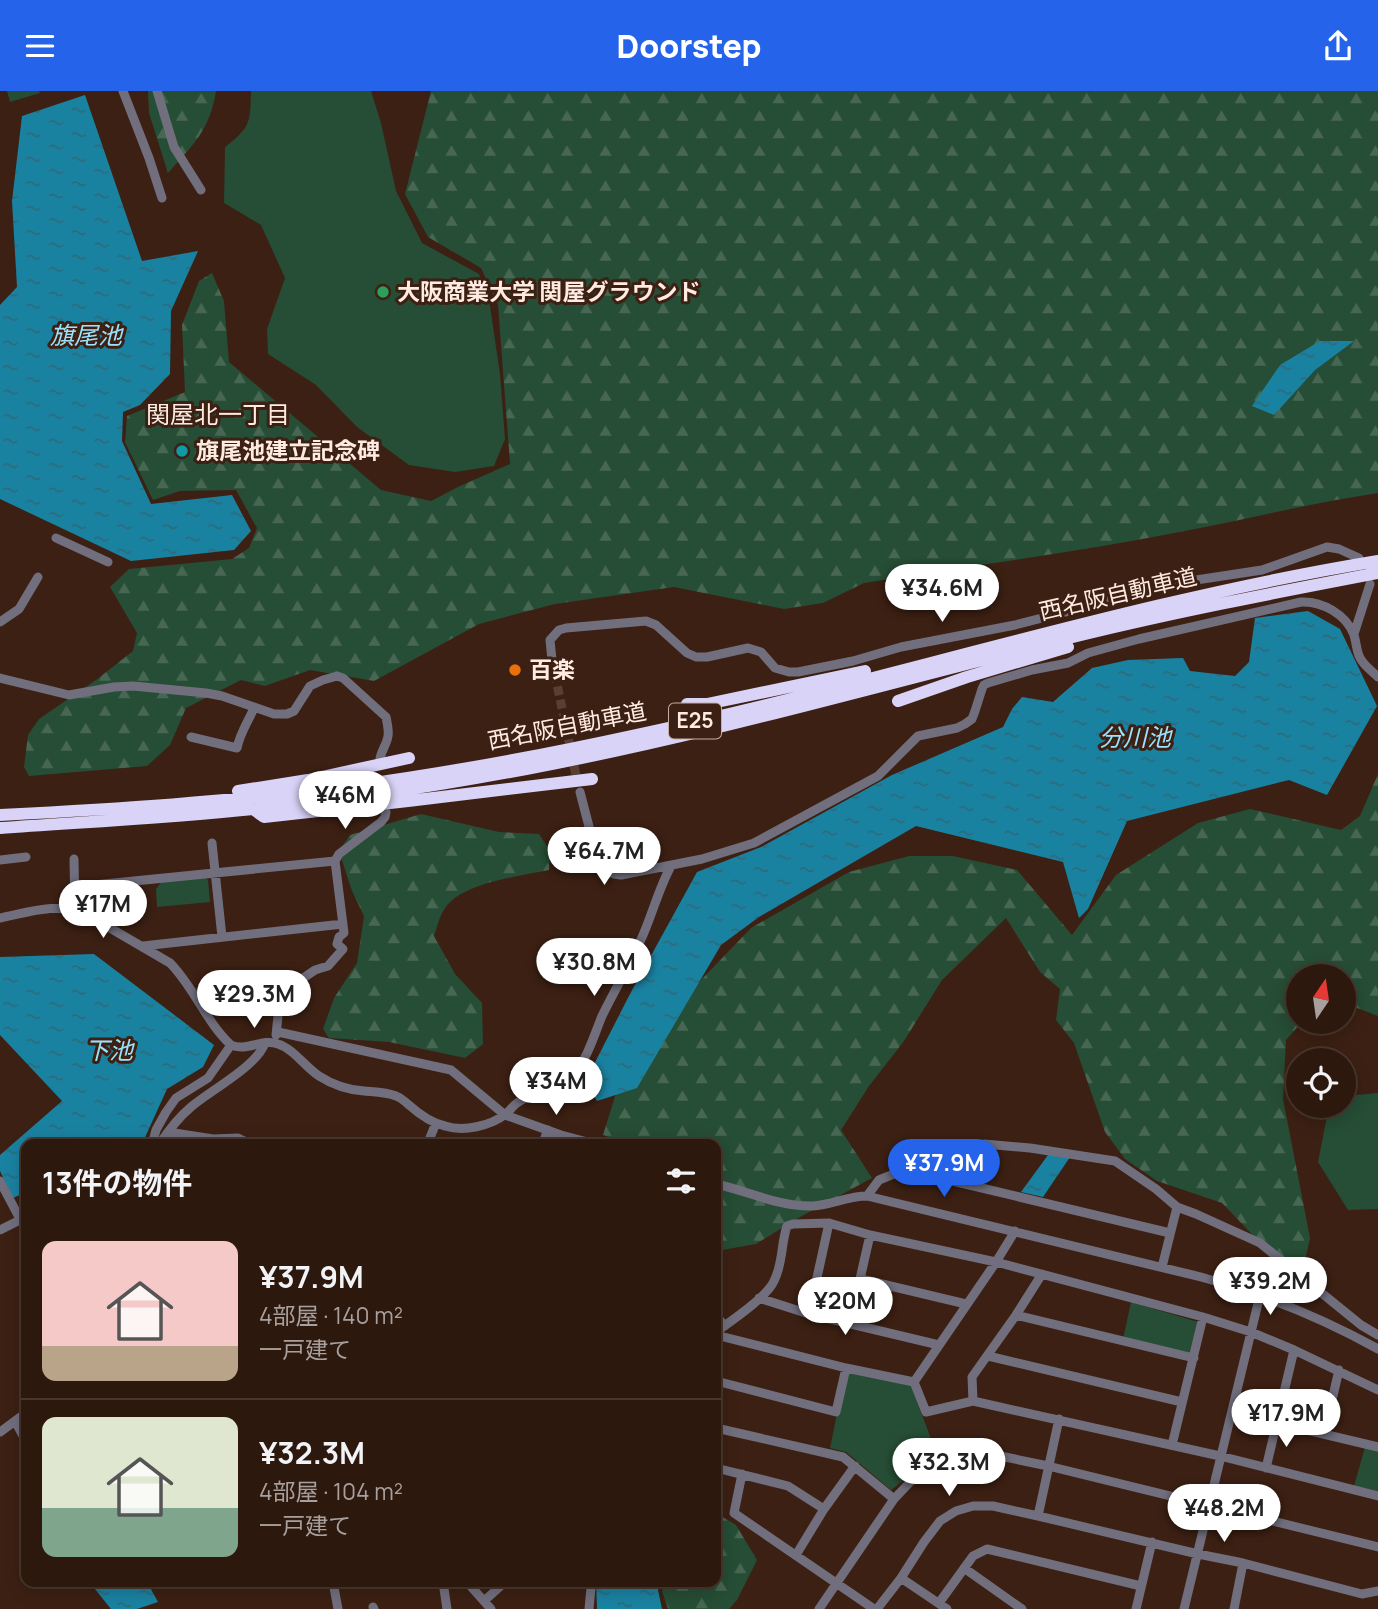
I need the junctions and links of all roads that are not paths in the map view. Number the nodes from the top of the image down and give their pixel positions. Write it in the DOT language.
graph roads {
  1 [pos="123,91"];
  2 [pos="157,91"];
  3 [pos="201,190"];
  4 [pos="162,198"];
  5 [pos="56,538"];
  6 [pos="1359,558"];
  7 [pos="1378,561"];
  8 [pos="108,562"];
  9 [pos="38,577"];
  10 [pos="1374,579"];
  11 [pos="0,622"];
  12 [pos="1353,634"];
  13 [pos="1081,635"];
  14 [pos="981,649"];
  15 [pos="552,660"];
  16 [pos="1378,677"];
  17 [pos="0,678"];
  18 [pos="898,701"];
  19 [pos="687,704"];
  20 [pos="254,708"];
  21 [pos="191,737"];
  22 [pos="409,758"];
  23 [pos="380,759"];
  24 [pos="592,779"];
  25 [pos="580,792"];
  26 [pos="170,805"];
  27 [pos="253,809"];
  28 [pos="386,812"];
  29 [pos="0,815"];
  30 [pos="0,828"];
  31 [pos="212,843"];
  32 [pos="26,857"];
  33 [pos="74,859"];
  34 [pos="0,860"];
  35 [pos="335,861"];
  36 [pos="671,866"];
  37 [pos="216,874"];
  38 [pos="74,887"];
  39 [pos="75,909"];
  40 [pos="0,918"];
  41 [pos="343,924"];
  42 [pos="222,937"];
  43 [pos="143,946"];
  44 [pos="278,1032"];
  45 [pos="269,1043"];
  46 [pos="231,1045"];
  47 [pos="505,1115"];
  48 [pos="436,1123"];
  49 [pos="548,1130"];
  50 [pos="168,1132"];
  51 [pos="154,1139"];
  52 [pos="163,1139"];
  53 [pos="214,1139"];
  54 [pos="214,1139"];
  55 [pos="242,1139"];
  56 [pos="429,1139"];
  57 [pos="544,1139"];
  58 [pos="575,1139"];
  59 [pos="906,1169"];
  60 [pos="0,1181"];
  61 [pos="721,1185"];
  62 [pos="867,1196"];
  63 [pos="1177,1207"];
  64 [pos="21,1215"];
  65 [pos="21,1219"];
  66 [pos="829,1223"];
  67 [pos="0,1230"];
  68 [pos="1014,1231"];
  69 [pos="1170,1233"];
  70 [pos="870,1235"];
  71 [pos="996,1262"];
  72 [pos="1162,1267"];
  73 [pos="1042,1274"];
  74 [pos="861,1279"];
  75 [pos="1260,1295"];
  76 [pos="759,1298"];
  77 [pos="967,1304"];
  78 [pos="808,1314"];
  79 [pos="1016,1315"];
  80 [pos="1203,1317"];
  81 [pos="721,1322"];
  82 [pos="850,1323"];
  83 [pos="725,1326"];
  84 [pos="721,1329"];
  85 [pos="1251,1332"];
  86 [pos="721,1334"];
  87 [pos="1378,1335"];
  88 [pos="939,1345"];
  89 [pos="1378,1349"];
  90 [pos="1294,1350"];
  91 [pos="988,1356"];
  92 [pos="1194,1358"];
  93 [pos="846,1368"];
  94 [pos="1339,1370"];
  95 [pos="721,1382"];
  96 [pos="914,1382"];
  97 [pos="1378,1390"];
  98 [pos="973,1401"];
  99 [pos="1182,1402"];
  100 [pos="21,1417"];
  101 [pos="1059,1419"];
  102 [pos="15,1421"];
  103 [pos="1277,1423"];
  104 [pos="721,1429"];
  105 [pos="0,1431"];
  106 [pos="21,1432"];
  107 [pos="1324,1434"];
  108 [pos="1172,1445"];
  109 [pos="1378,1447"];
  110 [pos="1220,1456"];
  111 [pos="855,1466"];
  112 [pos="1048,1466"];
  113 [pos="1266,1468"];
  114 [pos="721,1469"];
  115 [pos="742,1474"];
  116 [pos="1378,1496"];
  117 [pos="894,1499"];
  118 [pos="1210,1506"];
  119 [pos="824,1509"];
  120 [pos="1038,1516"];
  121 [pos="1152,1542"];
  122 [pos="1378,1547"];
  123 [pos="1198,1554"];
  124 [pos="796,1555"];
  125 [pos="1243,1563"];
  126 [pos="964,1568"];
  127 [pos="901,1578"];
  128 [pos="837,1584"];
  129 [pos="1141,1586"];
  130 [pos="334,1587"];
  131 [pos="444,1587"];
  132 [pos="471,1587"];
  133 [pos="499,1587"];
  134 [pos="592,1587"];
  135 [pos="1378,1591"];
  136 [pos="484,1601"];
  137 [pos="943,1606"];
  138 [pos="338,1609"];
  139 [pos="447,1609"];
  140 [pos="491,1609"];
  141 [pos="589,1609"];
  142 [pos="819,1609"];
  143 [pos="875,1609"];
  144 [pos="1022,1609"];
  145 [pos="1136,1609"];
  146 [pos="1184,1609"];
  147 [pos="1235,1609"];
  1 -- 4 [label="street"];
  2 -- 3 [label="street"];
  5 -- 8 [label="street"];
  6 -- 15 [label="street"];
  7 -- 14 [label="highway, 西名阪自動車道 / E25"];
  9 -- 11 [label="street"];
  10 -- 12 [label="street"];
  10 -- 13 [label="highway, 西名阪自動車道 / E25"];
  12 -- 16 [label="street"];
  12 -- 36 [label="street"];
  13 -- 18 [label="highway"];
  13 -- 27 [label="highway, 西名阪自動車道 / E25"];
  14 -- 19 [label="highway"];
  14 -- 26 [label="highway, 西名阪自動車道 / E25"];
  17 -- 20 [label="street"];
  20 -- 21 [label="street"];
  20 -- 23 [label="street"];
  22 -- 26 [label="highway"];
  24 -- 27 [label="highway"];
  25 -- 36 [label="street"];
  26 -- 29 [label="highway, 西名阪自動車道 / E25"];
  27 -- 30 [label="highway, 西名阪自動車道 / E25"];
  28 -- 35 [label="street"];
  31 -- 37 [label="street"];
  32 -- 34 [label="street"];
  33 -- 38 [label="street"];
  35 -- 37 [label="street"];
  35 -- 41 [label="street"];
  36 -- 47 [label="street"];
  37 -- 38 [label="street"];
  37 -- 42 [label="street"];
  38 -- 39 [label="street"];
  39 -- 40 [label="street"];
  39 -- 43 [label="street"];
  41 -- 42 [label="street"];
  41 -- 44 [label="street"];
  42 -- 43 [label="street"];
  43 -- 46 [label="street"];
  44 -- 45 [label="street"];
  44 -- 47 [label="street"];
  45 -- 46 [label="street"];
  45 -- 48 [label="street"];
  45 -- 50 [label="street"];
  46 -- 51 [label="street"];
  47 -- 48 [label="street"];
  47 -- 49 [label="street"];
  48 -- 56 [label="street"];
  49 -- 57 [label="street"];
  49 -- 58 [label="street"];
  50 -- 52 [label="street"];
  50 -- 54 [label="street"];
  53 -- 55 [label="street"];
  59 -- 62 [label="street"];
  59 -- 63 [label="street"];
  59 -- 69 [label="street"];
  60 -- 64 [label="street"];
  61 -- 62 [label="street"];
  62 -- 68 [label="street"];
  63 -- 69 [label="street"];
  63 -- 87 [label="street"];
  65 -- 67 [label="street"];
  66 -- 70 [label="street"];
  66 -- 76 [label="street"];
  66 -- 78 [label="street"];
  68 -- 71 [label="street"];
  68 -- 72 [label="street"];
  69 -- 72 [label="street"];
  70 -- 71 [label="street"];
  70 -- 74 [label="street"];
  71 -- 73 [label="street"];
  71 -- 77 [label="street"];
  72 -- 75 [label="street"];
  73 -- 79 [label="street"];
  73 -- 80 [label="street"];
  74 -- 77 [label="street"];
  74 -- 82 [label="street"];
  75 -- 85 [label="street"];
  75 -- 89 [label="street"];
  76 -- 78 [label="street"];
  76 -- 83 [label="street"];
  77 -- 88 [label="street"];
  78 -- 82 [label="street"];
  79 -- 91 [label="street"];
  79 -- 92 [label="street"];
  80 -- 85 [label="street"];
  80 -- 92 [label="street"];
  81 -- 83 [label="street"];
  82 -- 88 [label="street"];
  83 -- 84 [label="street"];
  85 -- 90 [label="street"];
  85 -- 110 [label="street"];
  86 -- 93 [label="street"];
  88 -- 96 [label="street"];
  90 -- 94 [label="street"];
  90 -- 103 [label="street"];
  91 -- 98 [label="street"];
  91 -- 99 [label="street"];
  92 -- 99 [label="street"];
  93 -- 95 [label="street"];
  93 -- 96 [label="street"];
  94 -- 97 [label="street"];
  94 -- 107 [label="street"];
  96 -- 98 [label="street"];
  98 -- 101 [label="street"];
  99 -- 108 [label="street"];
  100 -- 102 [label="street"];
  101 -- 108 [label="street"];
  101 -- 112 [label="street"];
  102 -- 105 [label="street"];
  102 -- 106 [label="street"];
  103 -- 107 [label="street"];
  103 -- 113 [label="street"];
  104 -- 111 [label="street"];
  107 -- 109 [label="street"];
  108 -- 110 [label="street"];
  110 -- 113 [label="street"];
  110 -- 118 [label="street"];
  111 -- 117 [label="street"];
  111 -- 119 [label="street"];
  112 -- 117 [label="street"];
  112 -- 118 [label="street"];
  112 -- 120 [label="street"];
  113 -- 116 [label="street"];
  114 -- 115 [label="street"];
  115 -- 119 [label="street"];
  115 -- 124 [label="street"];
  117 -- 128 [label="street"];
  118 -- 122 [label="street"];
  118 -- 123 [label="street"];
  119 -- 124 [label="street"];
  120 -- 121 [label="street"];
  120 -- 127 [label="street"];
  121 -- 123 [label="street"];
  121 -- 129 [label="street"];
  123 -- 125 [label="street"];
  123 -- 146 [label="street"];
  124 -- 128 [label="street"];
  125 -- 135 [label="street"];
  125 -- 147 [label="street"];
  126 -- 129 [label="street"];
  126 -- 137 [label="street"];
  126 -- 144 [label="street"];
  127 -- 137 [label="street"];
  127 -- 143 [label="street"];
  128 -- 142 [label="street"];
  128 -- 143 [label="street"];
  129 -- 145 [label="street"];
  130 -- 138 [label="street"];
  131 -- 139 [label="street"];
  132 -- 136 [label="street"];
  133 -- 136 [label="street"];
  134 -- 141 [label="street"];
  136 -- 140 [label="street"];
}
